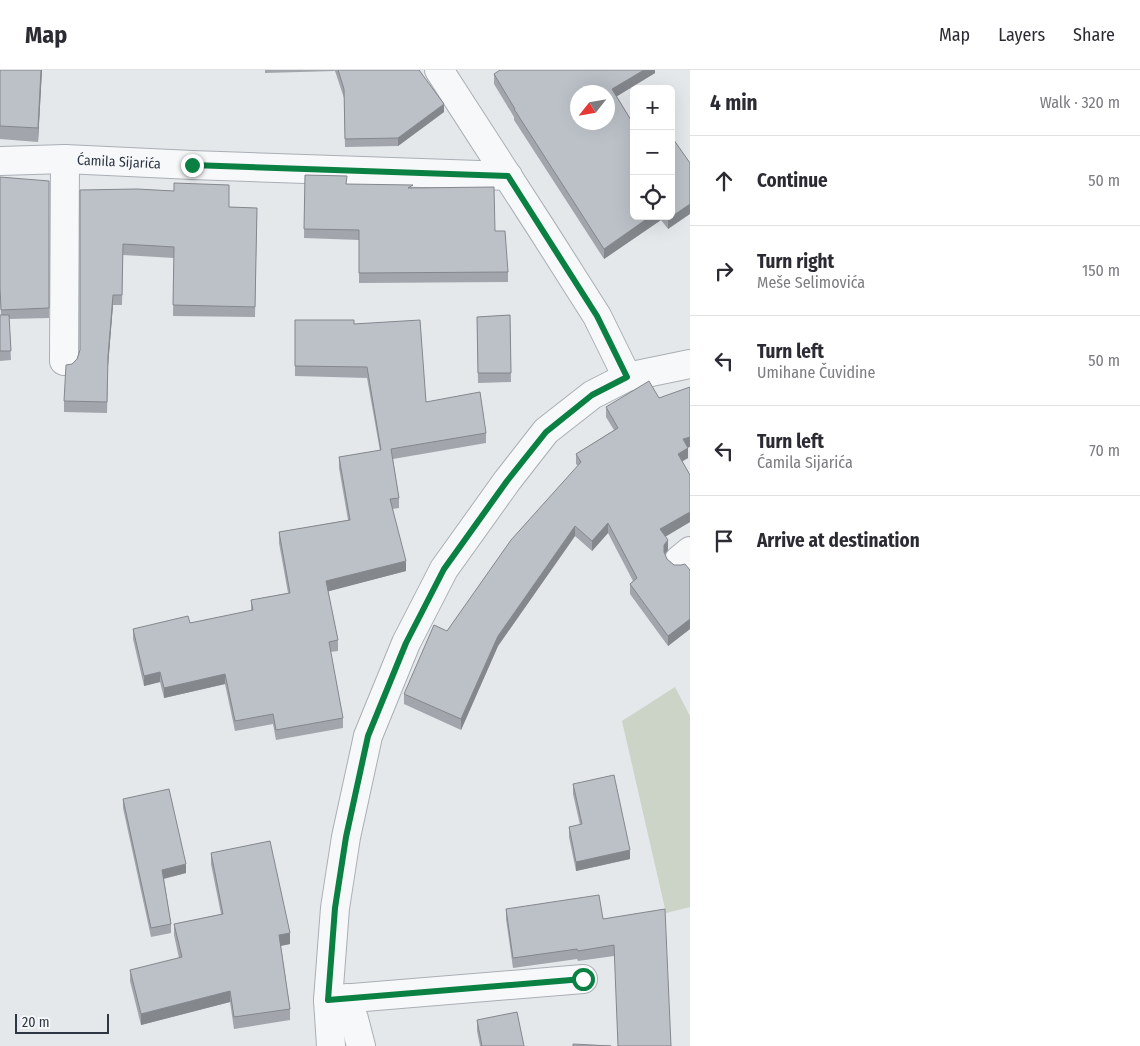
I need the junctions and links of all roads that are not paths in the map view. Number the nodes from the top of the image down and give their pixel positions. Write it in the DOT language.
graph roads {
  1 [pos="439,70"];
  2 [pos="65,159"];
  3 [pos="0,160"];
  4 [pos="508,176"];
  5 [pos="64,361"];
  6 [pos="690,364"];
  7 [pos="627,377"];
  8 [pos="583,979"];
  9 [pos="338,999"];
  10 [pos="331,1046"];
  11 [pos="360,1046"];
  1 -- 4 [label="street"];
  2 -- 3 [label="street, Ćamila Sijarića"];
  2 -- 4 [label="street, Ćamila Sijarića"];
  2 -- 5 [label="street"];
  4 -- 7 [label="street"];
  6 -- 7 [label="street"];
  7 -- 9 [label="street"];
  8 -- 9 [label="street"];
  9 -- 10 [label="street"];
  9 -- 11 [label="street"];
}
